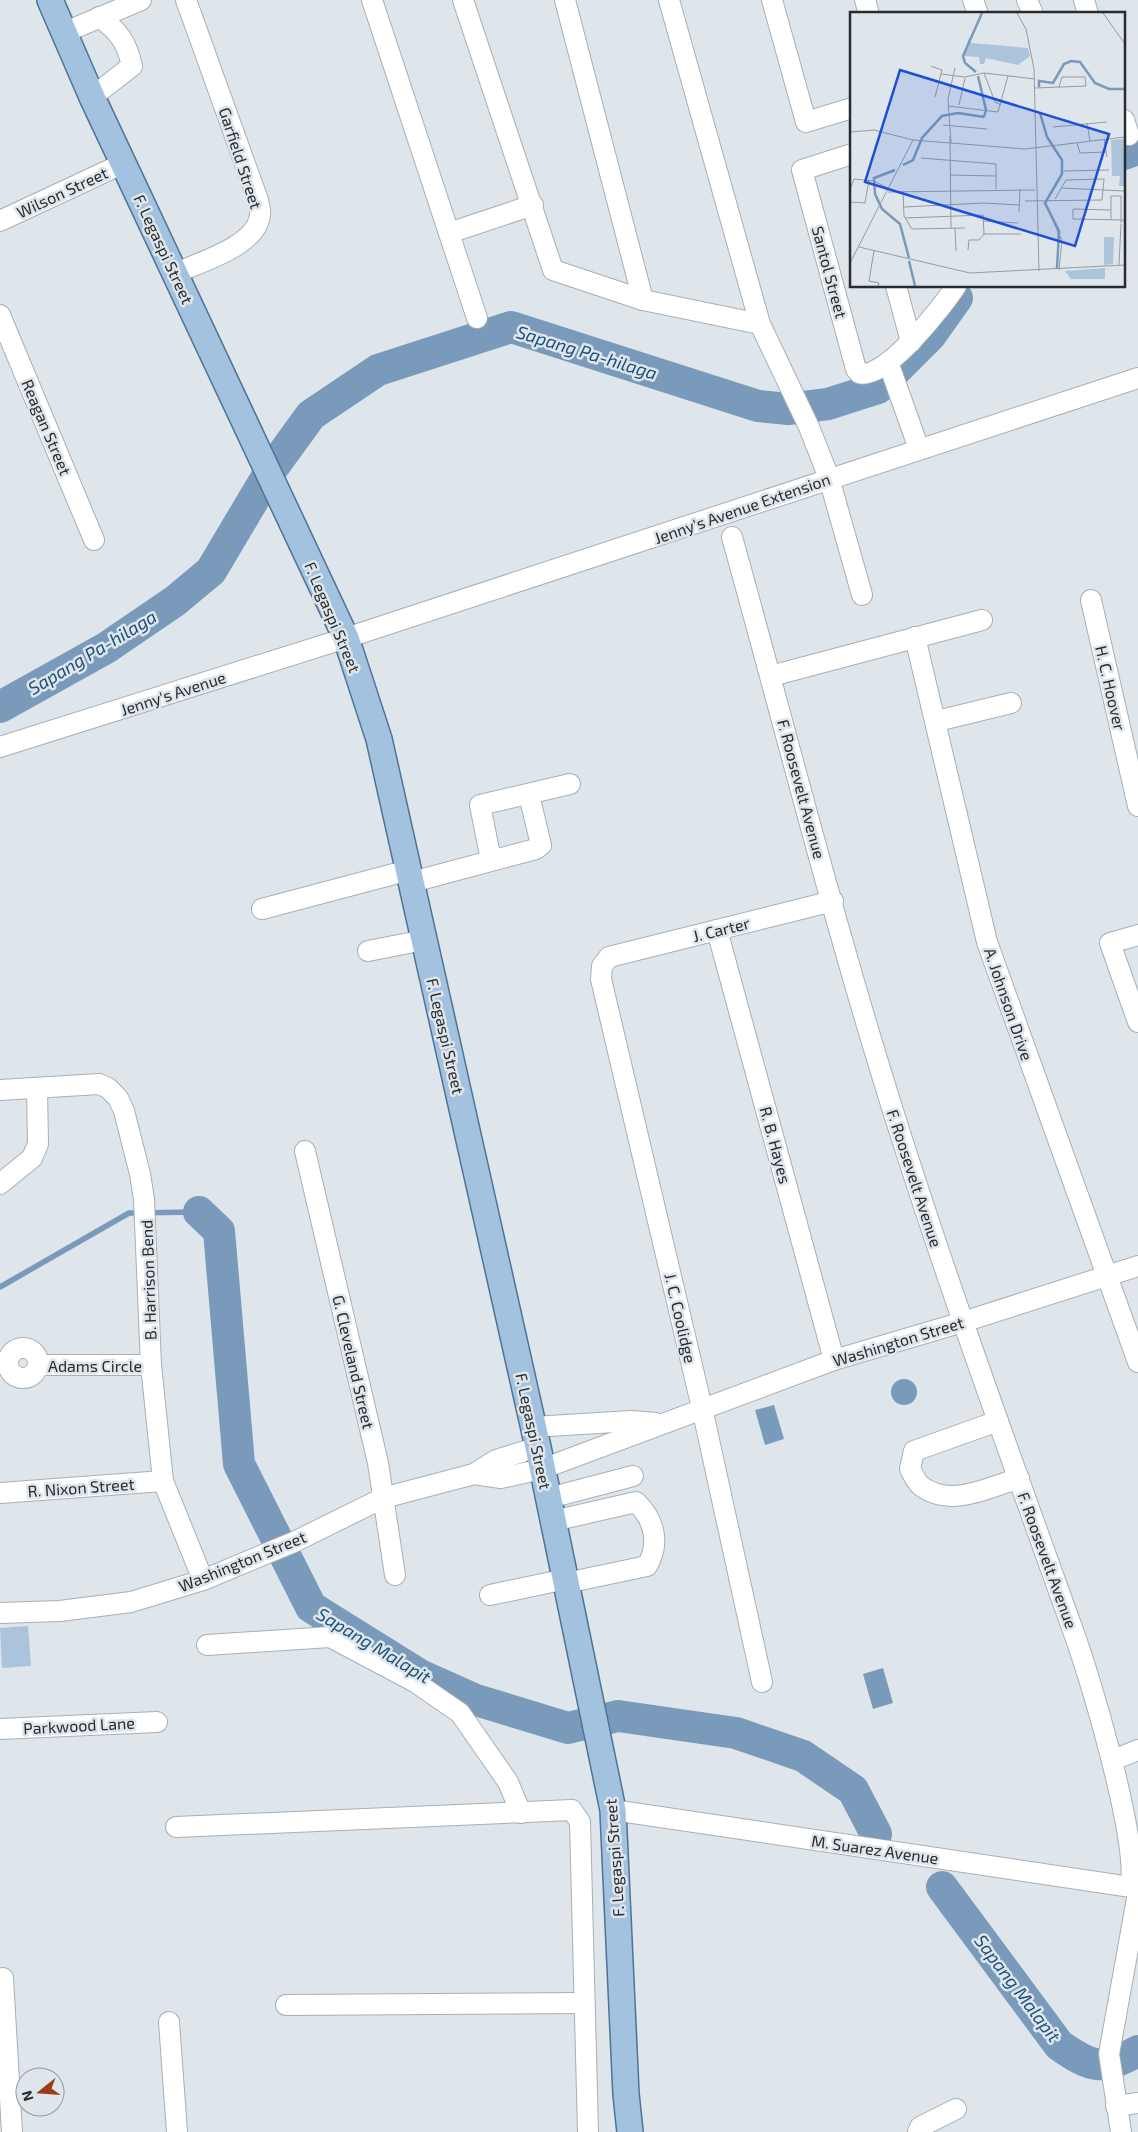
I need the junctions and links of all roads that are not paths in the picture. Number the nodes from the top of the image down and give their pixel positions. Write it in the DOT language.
graph roads {
  1 [pos="50,0"];
  2 [pos="141,0"];
  3 [pos="186,0"];
  4 [pos="372,0"];
  5 [pos="463,0"];
  6 [pos="565,0"];
  7 [pos="670,0"];
  8 [pos="772,0"];
  9 [pos="973,0"];
  10 [pos="1027,0"];
  11 [pos="977,12"];
  12 [pos="1032,12"];
  13 [pos="100,17"];
  14 [pos="63,33"];
  15 [pos="92,97"];
  16 [pos="850,109"];
  17 [pos="850,155"];
  18 [pos="124,163"];
  19 [pos="533,205"];
  20 [pos="0,221"];
  21 [pos="448,233"];
  22 [pos="176,273"];
  23 [pos="897,288"];
  24 [pos="954,288"];
  25 [pos="643,300"];
  26 [pos="0,315"];
  27 [pos="477,318"];
  28 [pos="760,324"];
  29 [pos="911,342"];
  30 [pos="892,370"];
  31 [pos="1138,378"];
  32 [pos="919,449"];
  33 [pos="829,478"];
  34 [pos="732,537"];
  35 [pos="94,540"];
  36 [pos="862,595"];
  37 [pos="1091,600"];
  38 [pos="982,620"];
  39 [pos="915,637"];
  40 [pos="346,638"];
  41 [pos="771,676"];
  42 [pos="1011,703"];
  43 [pos="937,721"];
  44 [pos="2,741"];
  45 [pos="570,784"];
  46 [pos="529,794"];
  47 [pos="1138,806"];
  48 [pos="491,860"];
  49 [pos="410,876"];
  50 [pos="833,901"];
  51 [pos="262,909"];
  52 [pos="717,930"];
  53 [pos="1138,935"];
  54 [pos="424,940"];
  55 [pos="368,952"];
  56 [pos="609,957"];
  57 [pos="1138,1022"];
  58 [pos="37,1088"];
  59 [pos="0,1090"];
  60 [pos="305,1151"];
  61 [pos="0,1184"];
  62 [pos="1138,1266"];
  63 [pos="1106,1275"];
  64 [pos="963,1322"];
  65 [pos="834,1360"];
  66 [pos="1138,1362"];
  67 [pos="38,1365"];
  68 [pos="151,1365"];
  69 [pos="702,1408"];
  70 [pos="998,1421"];
  71 [pos="660,1423"];
  72 [pos="578,1425"];
  73 [pos="538,1448"];
  74 [pos="584,1452"];
  75 [pos="633,1476"];
  76 [pos="1019,1478"];
  77 [pos="163,1481"];
  78 [pos="0,1493"];
  79 [pos="383,1498"];
  80 [pos="551,1509"];
  81 [pos="395,1575"];
  82 [pos="203,1580"];
  83 [pos="566,1581"];
  84 [pos="490,1595"];
  85 [pos="0,1613"];
  86 [pos="207,1645"];
  87 [pos="762,1682"];
  88 [pos="157,1722"];
  89 [pos="0,1729"];
  90 [pos="1138,1750"];
  91 [pos="1118,1758"];
  92 [pos="613,1810"];
  93 [pos="1136,1810"];
  94 [pos="521,1812"];
  95 [pos="176,1826"];
  96 [pos="1136,1889"];
  97 [pos="3,1978"];
  98 [pos="584,2003"];
  99 [pos="286,2005"];
  100 [pos="169,2022"];
  101 [pos="1138,2103"];
  102 [pos="1116,2106"];
  103 [pos="956,2109"];
  104 [pos="12,2132"];
  105 [pos="177,2132"];
  106 [pos="588,2132"];
  107 [pos="630,2132"];
  108 [pos="918,2132"];
  109 [pos="1121,2132"];
  1 -- 14 [label="main road, F. Legaspi Street"];
  2 -- 13 [label="street"];
  3 -- 22 [label="street, Garfield Street"];
  4 -- 21 [label="street"];
  5 -- 19 [label="street"];
  6 -- 25 [label="street"];
  7 -- 28 [label="street"];
  8 -- 16 [label="street"];
  9 -- 11 [label="street"];
  10 -- 12 [label="street"];
  13 -- 14 [label="street"];
  13 -- 15 [label="street"];
  14 -- 15 [label="main road, F. Legaspi Street"];
  15 -- 18 [label="main road, F. Legaspi Street"];
  17 -- 30 [label="street, Santol Street"];
  18 -- 20 [label="street, Wilson Street"];
  18 -- 22 [label="main road, F. Legaspi Street"];
  19 -- 21 [label="street"];
  19 -- 25 [label="street"];
  21 -- 27 [label="street"];
  22 -- 40 [label="main road, F. Legaspi Street"];
  23 -- 29 [label="street"];
  24 -- 29 [label="street"];
  25 -- 28 [label="street"];
  26 -- 35 [label="street, Reagan Street"];
  28 -- 33 [label="street"];
  29 -- 30 [label="street"];
  30 -- 32 [label="street"];
  31 -- 32 [label="street, Jenny's Avenue Extension"];
  32 -- 33 [label="street, Jenny's Avenue Extension"];
  33 -- 36 [label="street"];
  33 -- 40 [label="street, Jenny's Avenue Extension"];
  34 -- 41 [label="street, F. Roosevelt Avenue"];
  37 -- 47 [label="street, H. C. Hoover"];
  38 -- 39 [label="street"];
  39 -- 41 [label="street"];
  39 -- 43 [label="street, A. Johnson Drive"];
  40 -- 44 [label="street, Jenny's Avenue"];
  40 -- 49 [label="main road, F. Legaspi Street"];
  41 -- 50 [label="street, F. Roosevelt Avenue"];
  42 -- 43 [label="street"];
  43 -- 63 [label="street, A. Johnson Drive"];
  45 -- 46 [label="street"];
  46 -- 48 [label="street"];
  46 -- 48 [label="street"];
  48 -- 49 [label="street"];
  49 -- 51 [label="street"];
  49 -- 54 [label="main road, F. Legaspi Street"];
  50 -- 52 [label="street, J. Carter"];
  50 -- 64 [label="street, F. Roosevelt Avenue"];
  52 -- 56 [label="street, J. Carter"];
  52 -- 65 [label="street, R. B. Hayes"];
  53 -- 57 [label="street"];
  54 -- 55 [label="street"];
  54 -- 73 [label="main road, F. Legaspi Street"];
  56 -- 69 [label="street, J. C. Coolidge"];
  58 -- 59 [label="street, B. Harrison Bend"];
  58 -- 61 [label="street"];
  58 -- 68 [label="street, B. Harrison Bend"];
  60 -- 79 [label="street, G. Cleveland Street"];
  62 -- 63 [label="street, Washington Street"];
  63 -- 64 [label="street, Washington Street"];
  63 -- 66 [label="street, A. Johnson Drive"];
  64 -- 65 [label="street, Washington Street"];
  64 -- 70 [label="street, F. Roosevelt Avenue"];
  65 -- 69 [label="street, Washington Street"];
  67 -- 68 [label="street, Adams Circle"];
  68 -- 77 [label="street, B. Harrison Bend"];
  69 -- 71 [label="street, Washington Street"];
  69 -- 87 [label="street, J. C. Coolidge"];
  70 -- 76 [label="street, F. Roosevelt Avenue"];
  70 -- 76 [label="street"];
  71 -- 72 [label="street, Washington Street"];
  71 -- 74 [label="street, Washington Street"];
  72 -- 73 [label="street, Washington Street"];
  72 -- 74 [label="street"];
  73 -- 74 [label="street, Washington Street"];
  73 -- 79 [label="street, Washington Street"];
  73 -- 80 [label="main road, F. Legaspi Street"];
  75 -- 80 [label="street"];
  76 -- 91 [label="street, F. Roosevelt Avenue"];
  77 -- 78 [label="street, R. Nixon Street"];
  77 -- 82 [label="street, B. Harrison Bend"];
  79 -- 81 [label="street, G. Cleveland Street"];
  79 -- 82 [label="street, Washington Street"];
  80 -- 83 [label="main road, F. Legaspi Street"];
  80 -- 83 [label="street"];
  82 -- 85 [label="street, Washington Street"];
  83 -- 84 [label="street"];
  83 -- 92 [label="main road, F. Legaspi Street"];
  86 -- 94 [label="street"];
  88 -- 89 [label="street, Parkwood Lane"];
  90 -- 91 [label="street"];
  91 -- 93 [label="street, F. Roosevelt Avenue"];
  92 -- 96 [label="street, M. Suarez Avenue"];
  92 -- 107 [label="main road, F. Legaspi Street"];
  93 -- 96 [label="street, F. Roosevelt Avenue"];
  94 -- 95 [label="street"];
  94 -- 98 [label="street"];
  96 -- 102 [label="street, F. Roosevelt Avenue"];
  97 -- 104 [label="street"];
  98 -- 99 [label="street"];
  98 -- 106 [label="street"];
  100 -- 105 [label="street"];
  101 -- 102 [label="street"];
  102 -- 109 [label="street, F. Roosevelt Avenue"];
  103 -- 108 [label="street"];
}
